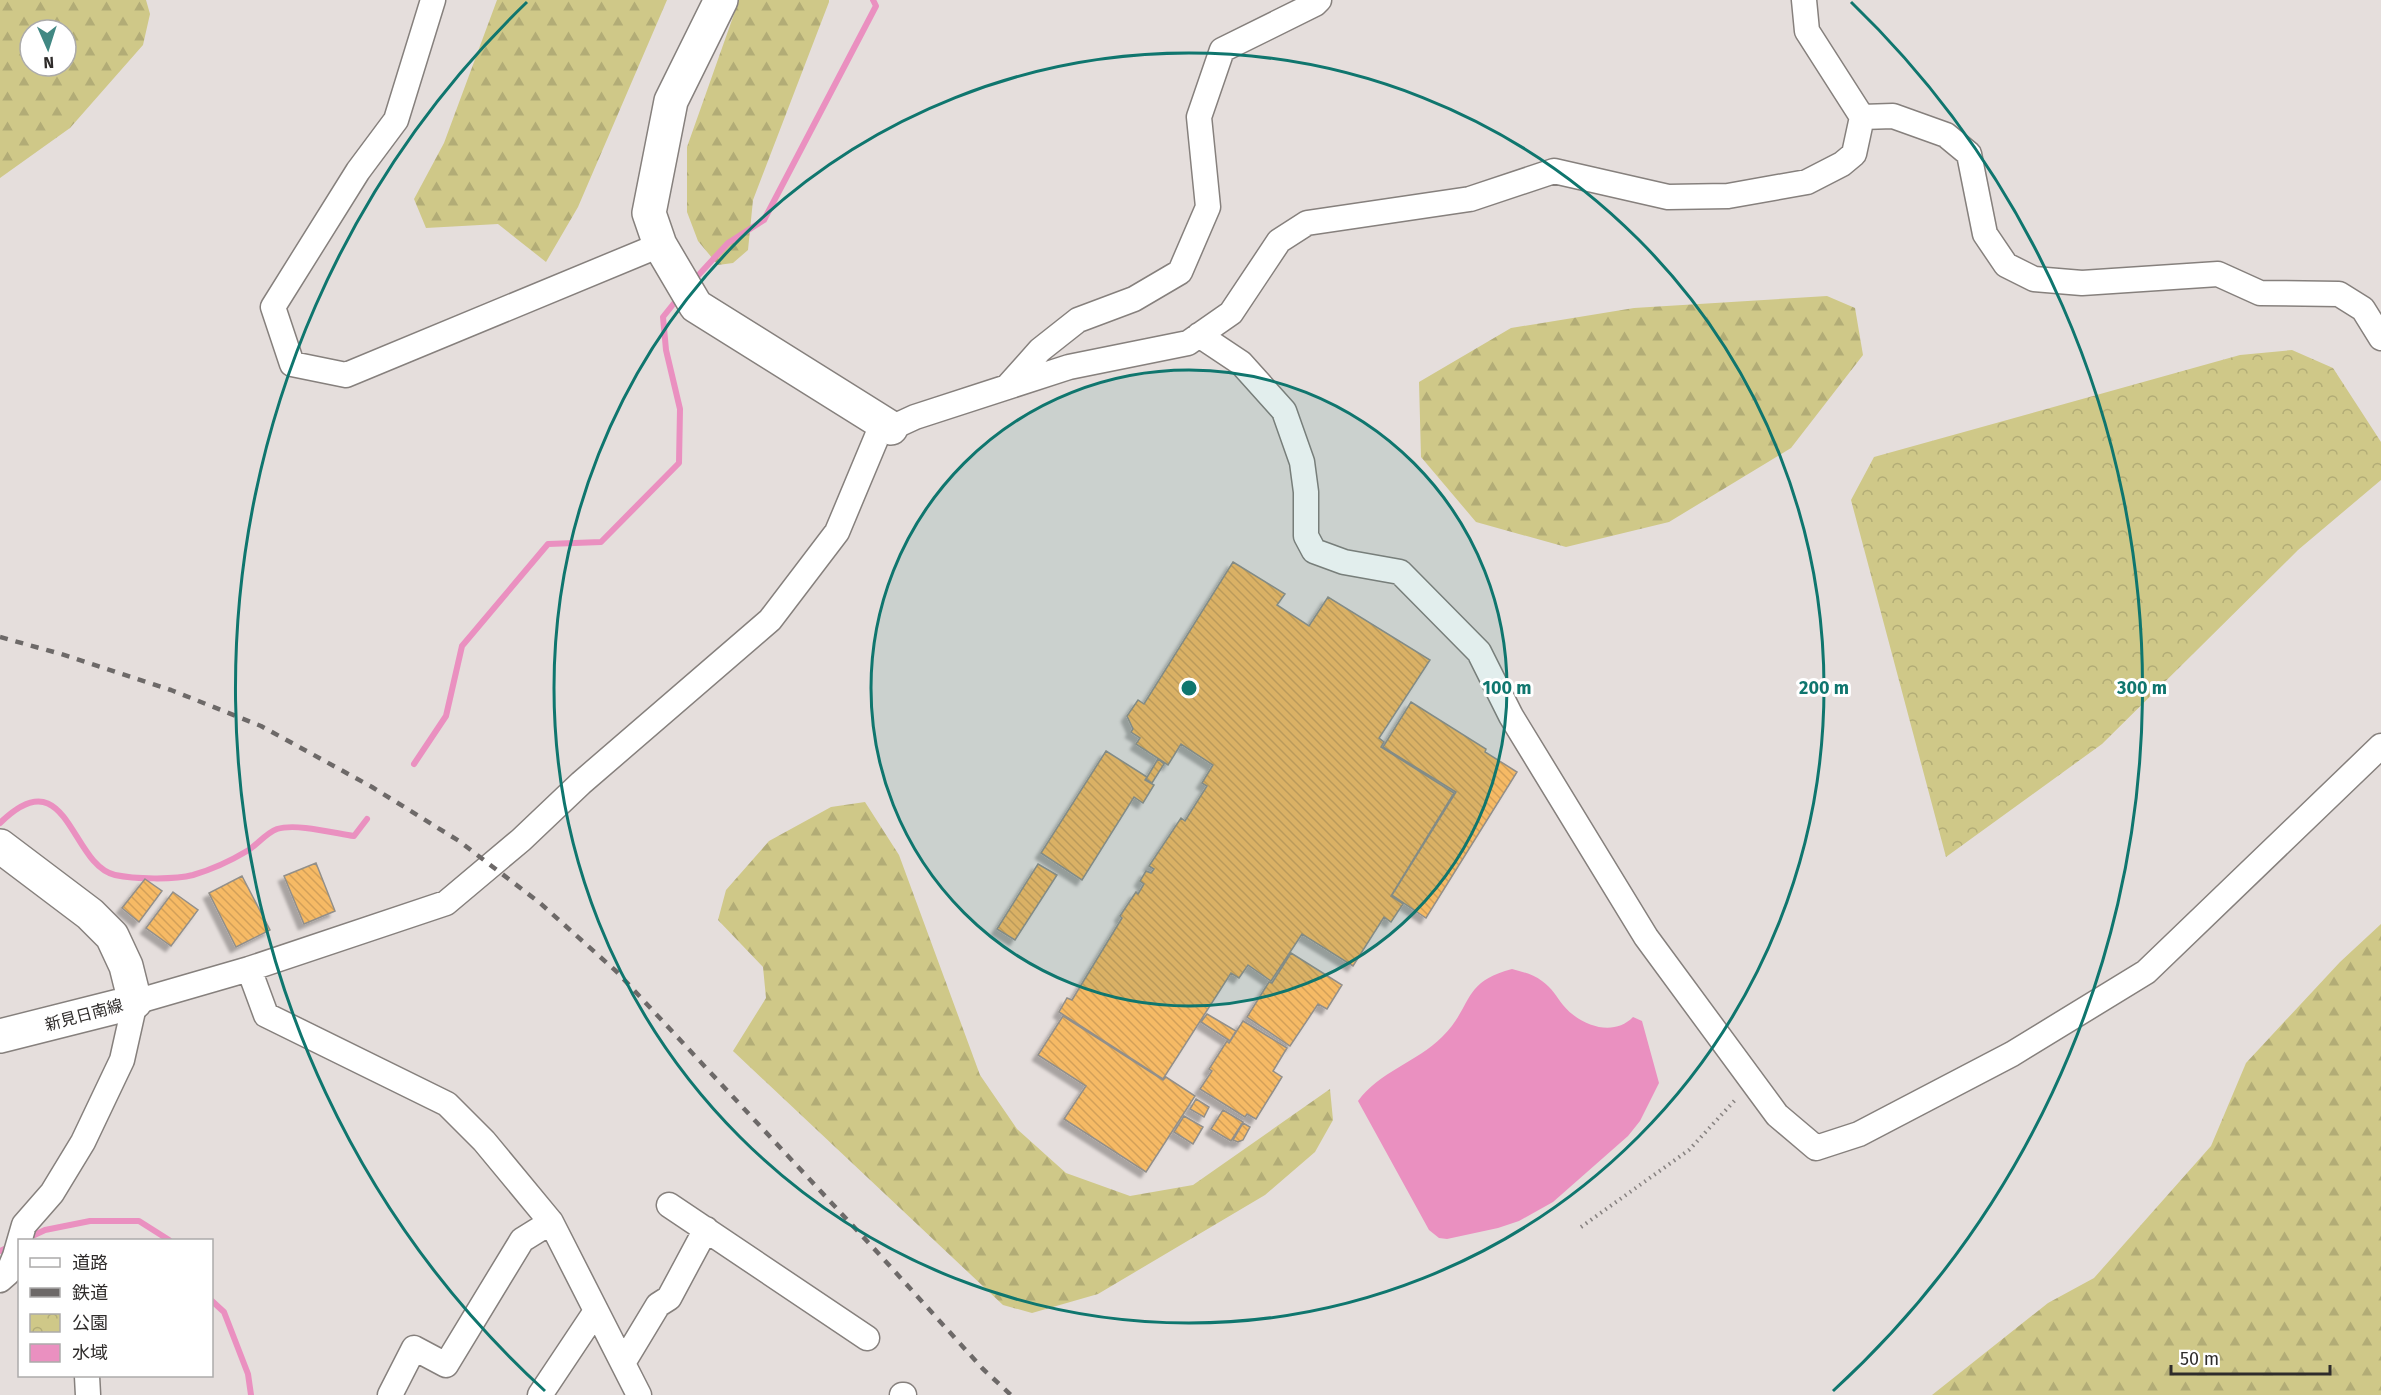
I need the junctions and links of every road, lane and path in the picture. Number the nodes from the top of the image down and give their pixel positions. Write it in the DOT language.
graph roads {
  1 [pos="433,0"];
  2 [pos="721,0"];
  3 [pos="1319,0"];
  4 [pos="1804,0"];
  5 [pos="1862,117"];
  6 [pos="660,245"];
  7 [pos="1199,335"];
  8 [pos="2381,338"];
  9 [pos="1006,388"];
  10 [pos="891,428"];
  11 [pos="2381,746"];
  12 [pos="0,846"];
  13 [pos="249,969"];
  14 [pos="135,1002"];
  15 [pos="0,1036"];
  16 [pos="1753,1081"];
  17 [pos="669,1205"];
  18 [pos="551,1222"];
  19 [pos="1581,1227"];
  20 [pos="706,1229"];
  21 [pos="21,1239"];
  22 [pos="17,1258"];
  23 [pos="0,1280"];
  24 [pos="596,1311"];
  25 [pos="867,1338"];
  26 [pos="622,1363"];
  27 [pos="87,1377"];
  28 [pos="88,1395"];
  29 [pos="390,1395"];
  30 [pos="540,1395"];
  31 [pos="639,1395"];
  1 -- 6 [label="street"];
  2 -- 6 [label="street"];
  3 -- 9 [label="street"];
  4 -- 5 [label="street"];
  5 -- 7 [label="street"];
  5 -- 8 [label="street"];
  6 -- 10 [label="street"];
  7 -- 9 [label="street"];
  7 -- 16 [label="street"];
  9 -- 10 [label="street"];
  10 -- 13 [label="street"];
  11 -- 16 [label="street"];
  12 -- 14 [label="street, 新見日南線"];
  13 -- 14 [label="street"];
  13 -- 18 [label="street"];
  14 -- 15 [label="street, 新見日南線"];
  14 -- 21 [label="street"];
  16 -- 19 [label="path"];
  17 -- 20 [label="street"];
  18 -- 24 [label="street"];
  18 -- 29 [label="street"];
  20 -- 25 [label="street"];
  20 -- 26 [label="street"];
  22 -- 23 [label="street"];
  24 -- 26 [label="street"];
  24 -- 30 [label="street"];
  26 -- 31 [label="street"];
  27 -- 28 [label="street"];
}
